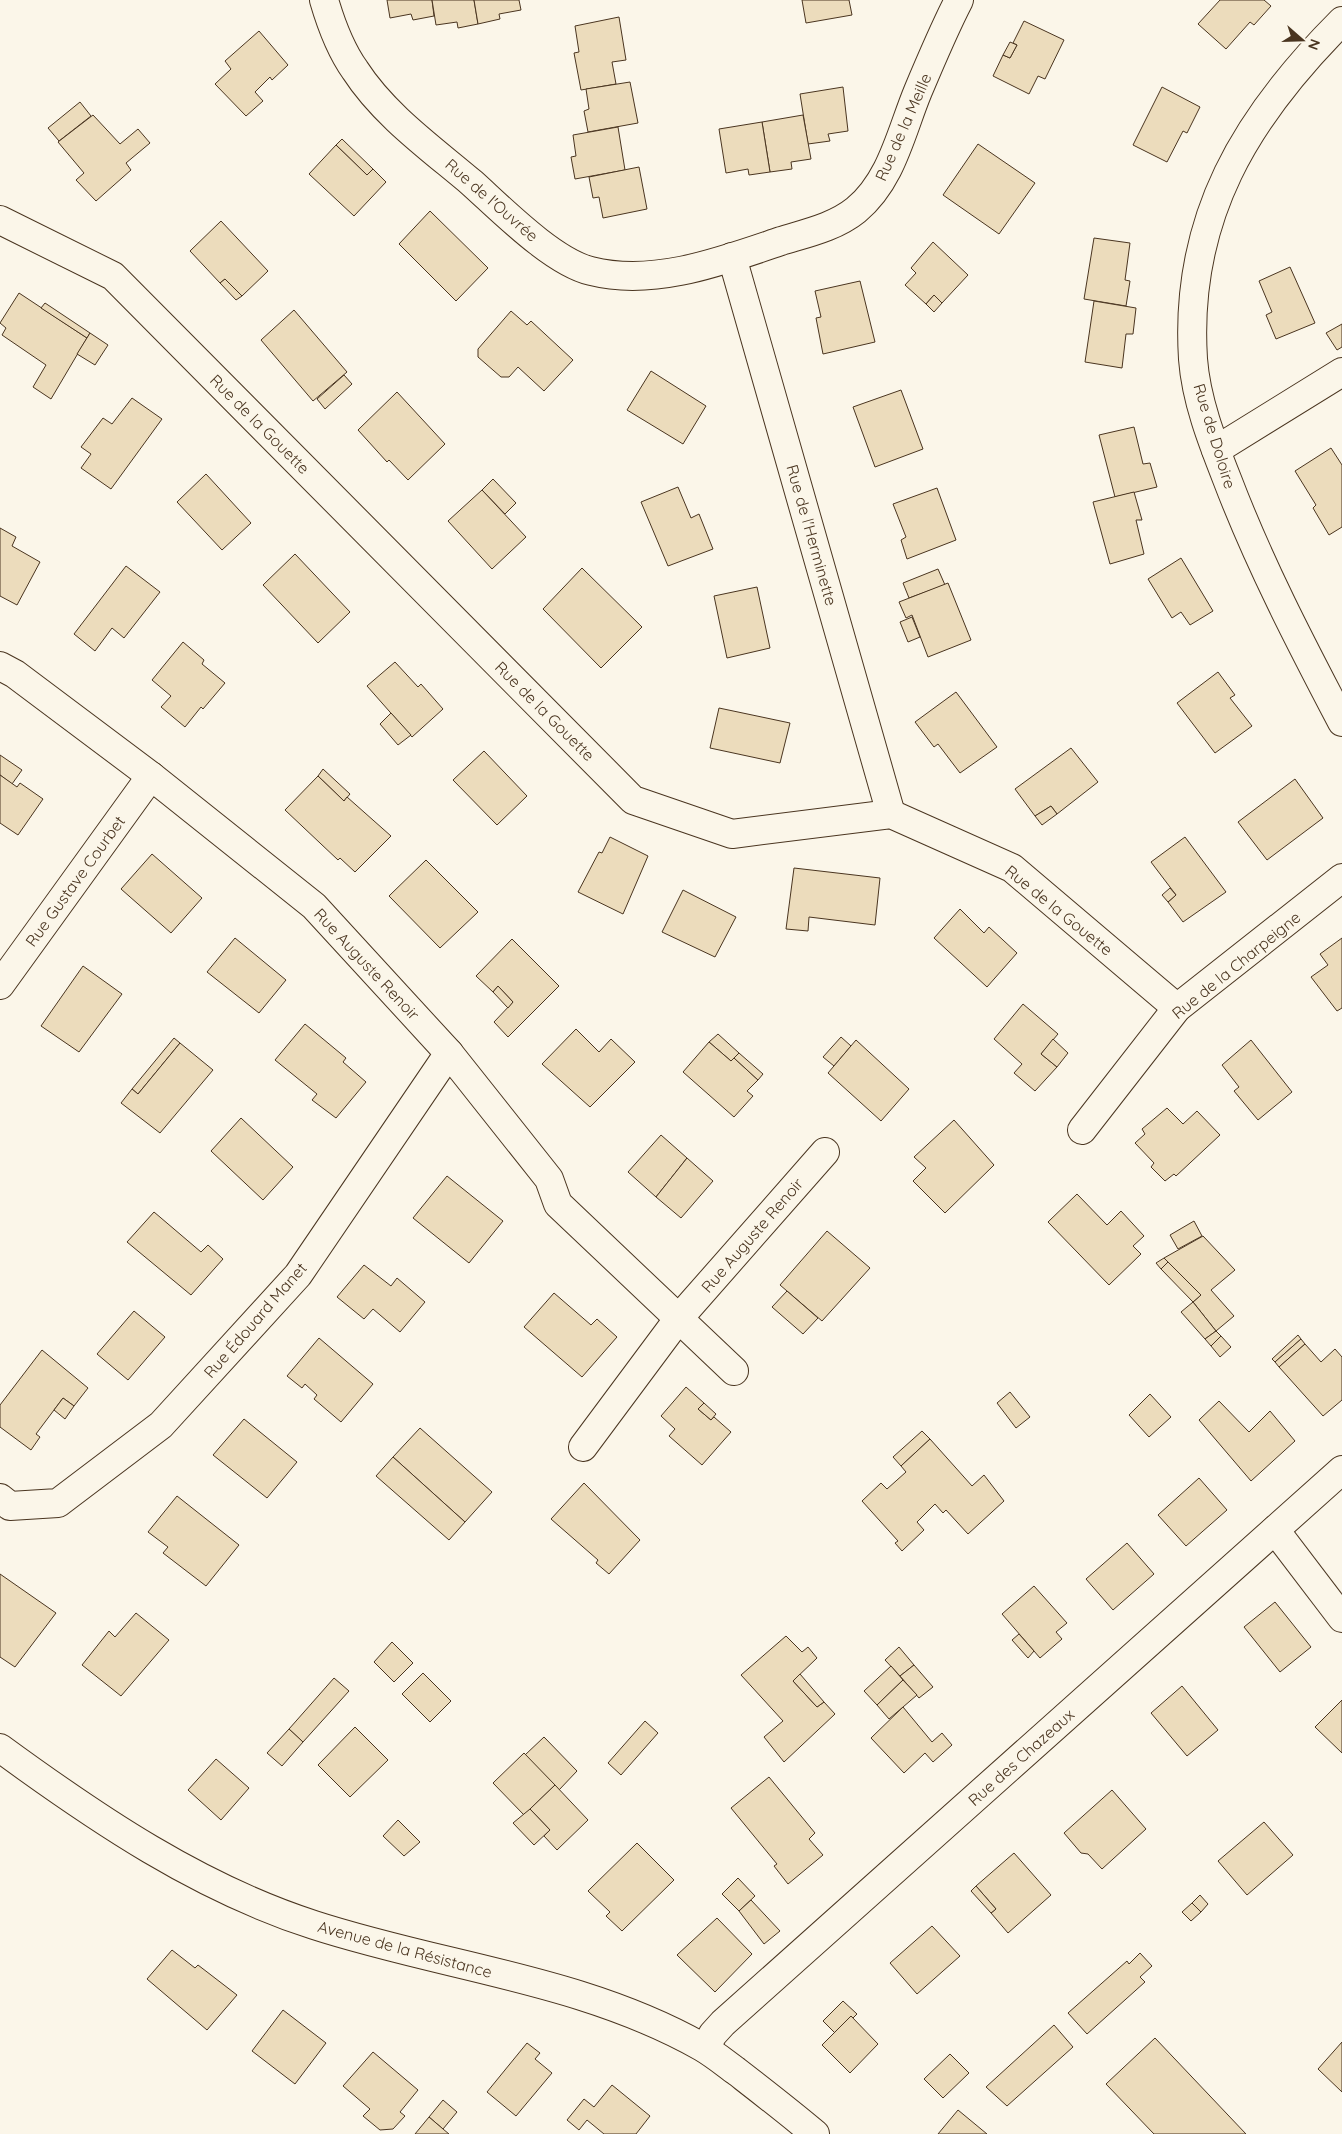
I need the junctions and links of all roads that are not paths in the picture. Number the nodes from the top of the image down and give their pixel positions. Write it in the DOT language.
graph roads {
  1 [pos="324,0"];
  2 [pos="959,0"];
  3 [pos="1342,21"];
  4 [pos="0,220"];
  5 [pos="732,257"];
  6 [pos="1342,372"];
  7 [pos="1216,450"];
  8 [pos="0,666"];
  9 [pos="1342,722"];
  10 [pos="151,776"];
  11 [pos="891,814"];
  12 [pos="1342,878"];
  13 [pos="0,986"];
  14 [pos="1177,1008"];
  15 [pos="449,1053"];
  16 [pos="1082,1130"];
  17 [pos="825,1152"];
  18 [pos="679,1318"];
  19 [pos="734,1371"];
  20 [pos="584,1447"];
  21 [pos="1342,1470"];
  22 [pos="0,1498"];
  23 [pos="1275,1530"];
  24 [pos="1342,1618"];
  25 [pos="0,1748"];
  26 [pos="705,2048"];
  27 [pos="814,2134"];
  1 -- 5 [label="street, Rue de l'Ouvrée"];
  2 -- 5 [label="street, Rue de la Meille"];
  3 -- 7 [label="street, Rue de Doloire"];
  4 -- 11 [label="street, Rue de la Gouette"];
  5 -- 11 [label="street, Rue de l'Herminette"];
  6 -- 7 [label="street"];
  7 -- 9 [label="street, Rue de Doloire"];
  8 -- 10 [label="street, Rue Auguste Renoir"];
  10 -- 13 [label="street, Rue Gustave Courbet"];
  10 -- 15 [label="street, Rue Auguste Renoir"];
  11 -- 14 [label="street, Rue de la Gouette"];
  12 -- 14 [label="street, Rue de la Charpeigne"];
  14 -- 16 [label="street, Rue de la Charpeigne"];
  15 -- 18 [label="street, Rue Auguste Renoir"];
  15 -- 22 [label="street, Rue Édouard Manet"];
  17 -- 18 [label="street, Rue Auguste Renoir"];
  18 -- 19 [label="street, Rue Auguste Renoir"];
  18 -- 20 [label="street, Rue Auguste Renoir"];
  21 -- 23 [label="street, Rue des Chazeaux"];
  23 -- 24 [label="street"];
  23 -- 26 [label="street, Rue des Chazeaux"];
  25 -- 26 [label="street, Avenue de la Résistance"];
  26 -- 27 [label="street, Avenue de la Résistance"];
}
